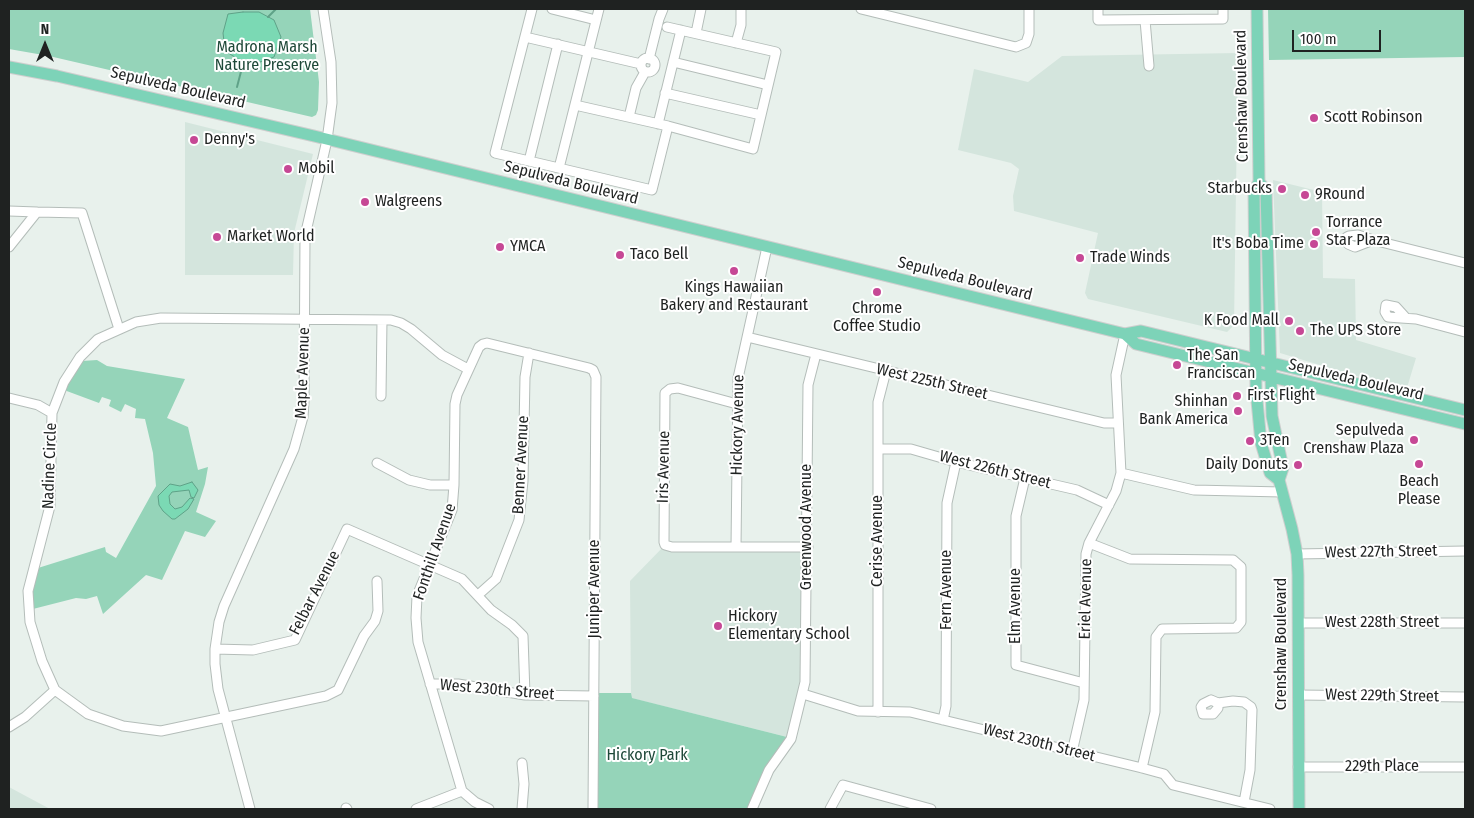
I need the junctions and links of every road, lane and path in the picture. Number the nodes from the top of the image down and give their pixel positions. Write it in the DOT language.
graph roads {
  1 [pos="323,9"];
  2 [pos="532,9"];
  3 [pos="556,9"];
  4 [pos="599,9"];
  5 [pos="663,9"];
  6 [pos="701,9"];
  7 [pos="741,9"];
  8 [pos="861,9"];
  9 [pos="1028,9"];
  10 [pos="1098,9"];
  11 [pos="1223,9"];
  12 [pos="1257,9"];
  13 [pos="875,10"];
  14 [pos="596,20"];
  15 [pos="1145,20"];
  16 [pos="668,27"];
  17 [pos="681,30"];
  18 [pos="696,33"];
  19 [pos="525,37"];
  20 [pos="736,42"];
  21 [pos="558,44"];
  22 [pos="588,52"];
  23 [pos="647,65"];
  24 [pos="672,65"];
  25 [pos="1149,66"];
  26 [pos="9,67"];
  27 [pos="768,85"];
  28 [pos="665,93"];
  29 [pos="575,105"];
  30 [pos="761,116"];
  31 [pos="629,117"];
  32 [pos="658,124"];
  33 [pos="668,126"];
  34 [pos="327,140"];
  35 [pos="529,161"];
  36 [pos="559,168"];
  37 [pos="1259,182"];
  38 [pos="9,211"];
  39 [pos="36,212"];
  40 [pos="1373,240"];
  41 [pos="9,247"];
  42 [pos="767,247"];
  43 [pos="1465,263"];
  44 [pos="1406,318"];
  45 [pos="304,320"];
  46 [pos="382,320"];
  47 [pos="119,329"];
  48 [pos="1465,332"];
  49 [pos="1125,334"];
  50 [pos="747,337"];
  51 [pos="529,353"];
  52 [pos="816,354"];
  53 [pos="1256,358"];
  54 [pos="1271,362"];
  55 [pos="468,369"];
  56 [pos="886,371"];
  57 [pos="1256,373"];
  58 [pos="1271,377"];
  59 [pos="381,396"];
  60 [pos="9,398"];
  61 [pos="737,404"];
  62 [pos="1465,410"];
  63 [pos="52,413"];
  64 [pos="1117,423"];
  65 [pos="1465,424"];
  66 [pos="878,450"];
  67 [pos="377,462"];
  68 [pos="956,462"];
  69 [pos="1120,473"];
  70 [pos="1026,478"];
  71 [pos="454,485"];
  72 [pos="1280,486"];
  73 [pos="1109,505"];
  74 [pos="1089,543"];
  75 [pos="736,546"];
  76 [pos="808,547"];
  77 [pos="1465,551"];
  78 [pos="1297,554"];
  79 [pos="430,565"];
  80 [pos="377,581"];
  81 [pos="478,595"];
  82 [pos="1299,623"];
  83 [pos="1465,623"];
  84 [pos="215,649"];
  85 [pos="1084,683"];
  86 [pos="430,684"];
  87 [pos="55,690"];
  88 [pos="803,694"];
  89 [pos="525,695"];
  90 [pos="1299,695"];
  91 [pos="594,696"];
  92 [pos="1465,697"];
  93 [pos="1218,703"];
  94 [pos="878,712"];
  95 [pos="225,717"];
  96 [pos="943,720"];
  97 [pos="9,727"];
  98 [pos="1072,752"];
  99 [pos="522,764"];
  100 [pos="1298,767"];
  101 [pos="1465,767"];
  102 [pos="1142,768"];
  103 [pos="462,791"];
  104 [pos="1244,802"];
  105 [pos="903,806"];
  106 [pos="250,809"];
  107 [pos="416,809"];
  108 [pos="489,809"];
  109 [pos="522,809"];
  110 [pos="593,809"];
  111 [pos="752,809"];
  112 [pos="830,809"];
  113 [pos="931,809"];
  114 [pos="1270,809"];
  115 [pos="1299,809"];
  1 -- 34 [label="street, Maple Avenue"];
  2 -- 19 [label="street"];
  3 -- 14 [label="street"];
  4 -- 14 [label="street"];
  5 -- 23 [label="street"];
  6 -- 18 [label="street"];
  7 -- 20 [label="street"];
  8 -- 13 [label="street"];
  9 -- 13 [label="street"];
  10 -- 15 [label="street"];
  11 -- 15 [label="street"];
  12 -- 37 [label="main road, Crenshaw Boulevard"];
  14 -- 22 [label="street"];
  15 -- 25 [label="street"];
  16 -- 17 [label="street"];
  17 -- 18 [label="street"];
  17 -- 24 [label="street"];
  18 -- 20 [label="street"];
  19 -- 21 [label="street"];
  19 -- 35 [label="street"];
  20 -- 27 [label="street"];
  21 -- 22 [label="street"];
  21 -- 35 [label="street"];
  22 -- 23 [label="street"];
  22 -- 29 [label="street"];
  23 -- 24 [label="street"];
  23 -- 31 [label="street"];
  24 -- 27 [label="street"];
  24 -- 28 [label="street"];
  26 -- 34 [label="main road, Sepulveda Boulevard"];
  27 -- 30 [label="street"];
  28 -- 30 [label="street"];
  28 -- 32 [label="street"];
  29 -- 31 [label="street"];
  29 -- 36 [label="street"];
  30 -- 33 [label="street"];
  31 -- 32 [label="street"];
  32 -- 33 [label="street"];
  33 -- 36 [label="street"];
  34 -- 42 [label="main road, Sepulveda Boulevard"];
  34 -- 45 [label="street, Maple Avenue"];
  35 -- 36 [label="street"];
  37 -- 53 [label="main road, Crenshaw Boulevard"];
  37 -- 54 [label="main road, Crenshaw Boulevard"];
  38 -- 39 [label="street"];
  39 -- 41 [label="street"];
  39 -- 47 [label="street"];
  40 -- 43 [label="street"];
  42 -- 49 [label="main road, Sepulveda Boulevard"];
  42 -- 50 [label="street, Hickory Avenue"];
  44 -- 48 [label="street"];
  45 -- 46 [label="street"];
  45 -- 47 [label="street, Nadine Circle"];
  45 -- 84 [label="street, Maple Avenue"];
  46 -- 55 [label="street"];
  46 -- 59 [label="street"];
  47 -- 63 [label="street, Nadine Circle"];
  49 -- 53 [label="main road, Sepulveda Boulevard"];
  49 -- 57 [label="main road, Sepulveda Boulevard"];
  49 -- 64 [label="street, Eriel Avenue"];
  50 -- 52 [label="street, West 225th Street"];
  50 -- 61 [label="street, Hickory Avenue"];
  51 -- 55 [label="street"];
  51 -- 81 [label="street, Benner Avenue"];
  51 -- 91 [label="street, Juniper Avenue"];
  52 -- 56 [label="street, West 225th Street"];
  52 -- 76 [label="street, Greenwood Avenue"];
  53 -- 54 [label="main road, Sepulveda Boulevard"];
  53 -- 57 [label="main road, Crenshaw Boulevard"];
  54 -- 58 [label="main road, Crenshaw Boulevard"];
  54 -- 62 [label="main road, Sepulveda Boulevard"];
  55 -- 71 [label="street, Fonthill Avenue"];
  56 -- 64 [label="street, West 225th Street"];
  56 -- 66 [label="street, Cerise Avenue"];
  57 -- 58 [label="main road, Sepulveda Boulevard"];
  57 -- 72 [label="main road, Crenshaw Boulevard"];
  58 -- 65 [label="main road, Sepulveda Boulevard"];
  58 -- 72 [label="main road, Crenshaw Boulevard"];
  60 -- 63 [label="street"];
  61 -- 75 [label="street, Hickory Avenue"];
  61 -- 75 [label="street, Iris Avenue"];
  63 -- 87 [label="street, Nadine Circle"];
  64 -- 69 [label="street, Eriel Avenue"];
  66 -- 68 [label="street, West 226th Street"];
  66 -- 94 [label="street, Cerise Avenue"];
  67 -- 71 [label="street"];
  68 -- 70 [label="street, West 226th Street"];
  68 -- 96 [label="street, Fern Avenue"];
  69 -- 72 [label="street"];
  69 -- 73 [label="street, Eriel Avenue"];
  70 -- 73 [label="street, West 226th Street"];
  70 -- 85 [label="street, Elm Avenue"];
  71 -- 79 [label="street, Fonthill Avenue"];
  72 -- 78 [label="main road, Crenshaw Boulevard"];
  73 -- 74 [label="street, Eriel Avenue"];
  74 -- 85 [label="street, Eriel Avenue"];
  74 -- 102 [label="street"];
  75 -- 76 [label="street"];
  76 -- 88 [label="street, Greenwood Avenue"];
  77 -- 78 [label="street, West 227th Street"];
  78 -- 82 [label="main road, Crenshaw Boulevard"];
  79 -- 81 [label="street"];
  79 -- 84 [label="street, Felbar Avenue"];
  79 -- 86 [label="street, Fonthill Avenue"];
  80 -- 95 [label="street, Nadine Circle"];
  81 -- 89 [label="street"];
  82 -- 83 [label="street, West 228th Street"];
  82 -- 90 [label="main road, Crenshaw Boulevard"];
  84 -- 95 [label="street, Maple Avenue"];
  85 -- 98 [label="street, Eriel Avenue"];
  86 -- 89 [label="street, West 230th Street"];
  86 -- 103 [label="street, Fonthill Avenue"];
  87 -- 95 [label="street, Nadine Circle"];
  87 -- 97 [label="street"];
  88 -- 94 [label="street, West 230th Street"];
  88 -- 111 [label="street, Greenwood Avenue"];
  89 -- 91 [label="street, West 230th Street"];
  90 -- 92 [label="street, West 229th Street"];
  90 -- 100 [label="main road, Crenshaw Boulevard"];
  91 -- 110 [label="street, Juniper Avenue"];
  93 -- 104 [label="street"];
  94 -- 96 [label="street, West 230th Street"];
  95 -- 106 [label="street, Maple Avenue"];
  96 -- 98 [label="street, West 230th Street"];
  98 -- 102 [label="street, West 230th Street"];
  99 -- 109 [label="street"];
  100 -- 101 [label="street, 229th Place"];
  100 -- 115 [label="main road, Crenshaw Boulevard"];
  102 -- 104 [label="street, West 230th Street"];
  103 -- 107 [label="street"];
  103 -- 108 [label="street"];
  104 -- 114 [label="street, West 230th Street"];
  105 -- 112 [label="street"];
  105 -- 113 [label="street"];
}
